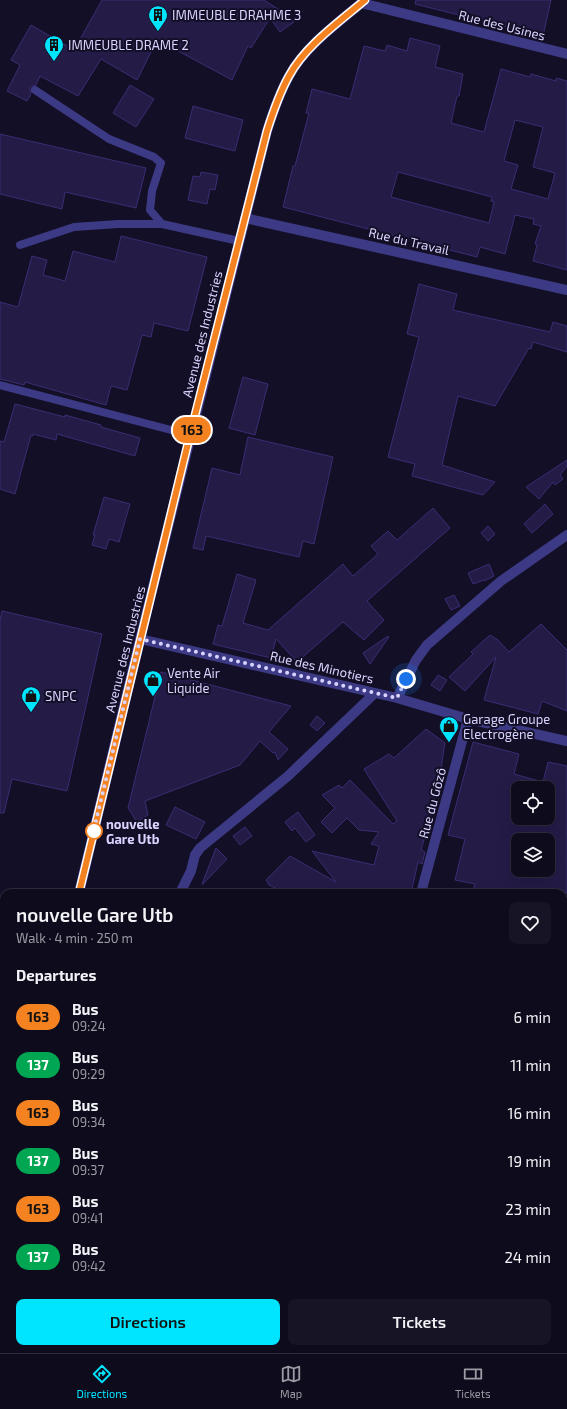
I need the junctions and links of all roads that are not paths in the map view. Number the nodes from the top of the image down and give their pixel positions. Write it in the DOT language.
graph roads {
  1 [pos="363,2"];
  2 [pos="567,54"];
  3 [pos="35,90"];
  4 [pos="245,218"];
  5 [pos="162,224"];
  6 [pos="239,241"];
  7 [pos="20,245"];
  8 [pos="567,290"];
  9 [pos="0,385"];
  10 [pos="190,435"];
  11 [pos="567,535"];
  12 [pos="140,639"];
  13 [pos="375,693"];
  14 [pos="397,698"];
  15 [pos="468,719"];
  16 [pos="567,741"];
  17 [pos="80,889"];
  18 [pos="182,889"];
  19 [pos="422,889"];
  1 -- 2 [label="street, Rue des Usines"];
  1 -- 4 [label="street, Avenue des Industries"];
  3 -- 5 [label="lane"];
  4 -- 6 [label="street, Avenue des Industries"];
  4 -- 8 [label="street, Rue du Travail"];
  5 -- 6 [label="lane"];
  5 -- 7 [label="lane"];
  6 -- 10 [label="street, Avenue des Industries"];
  9 -- 10 [label="lane"];
  10 -- 12 [label="street, Avenue des Industries"];
  11 -- 14 [label="street"];
  12 -- 13 [label="street, Rue des Minotiers"];
  12 -- 17 [label="street, Avenue des Industries"];
  13 -- 14 [label="street, Rue des Minotiers"];
  13 -- 18 [label="street"];
  14 -- 15 [label="street, Rue des Minotiers"];
  15 -- 16 [label="street, Rue des Minotiers"];
  15 -- 19 [label="street, Rue du Gôzô"];
}
